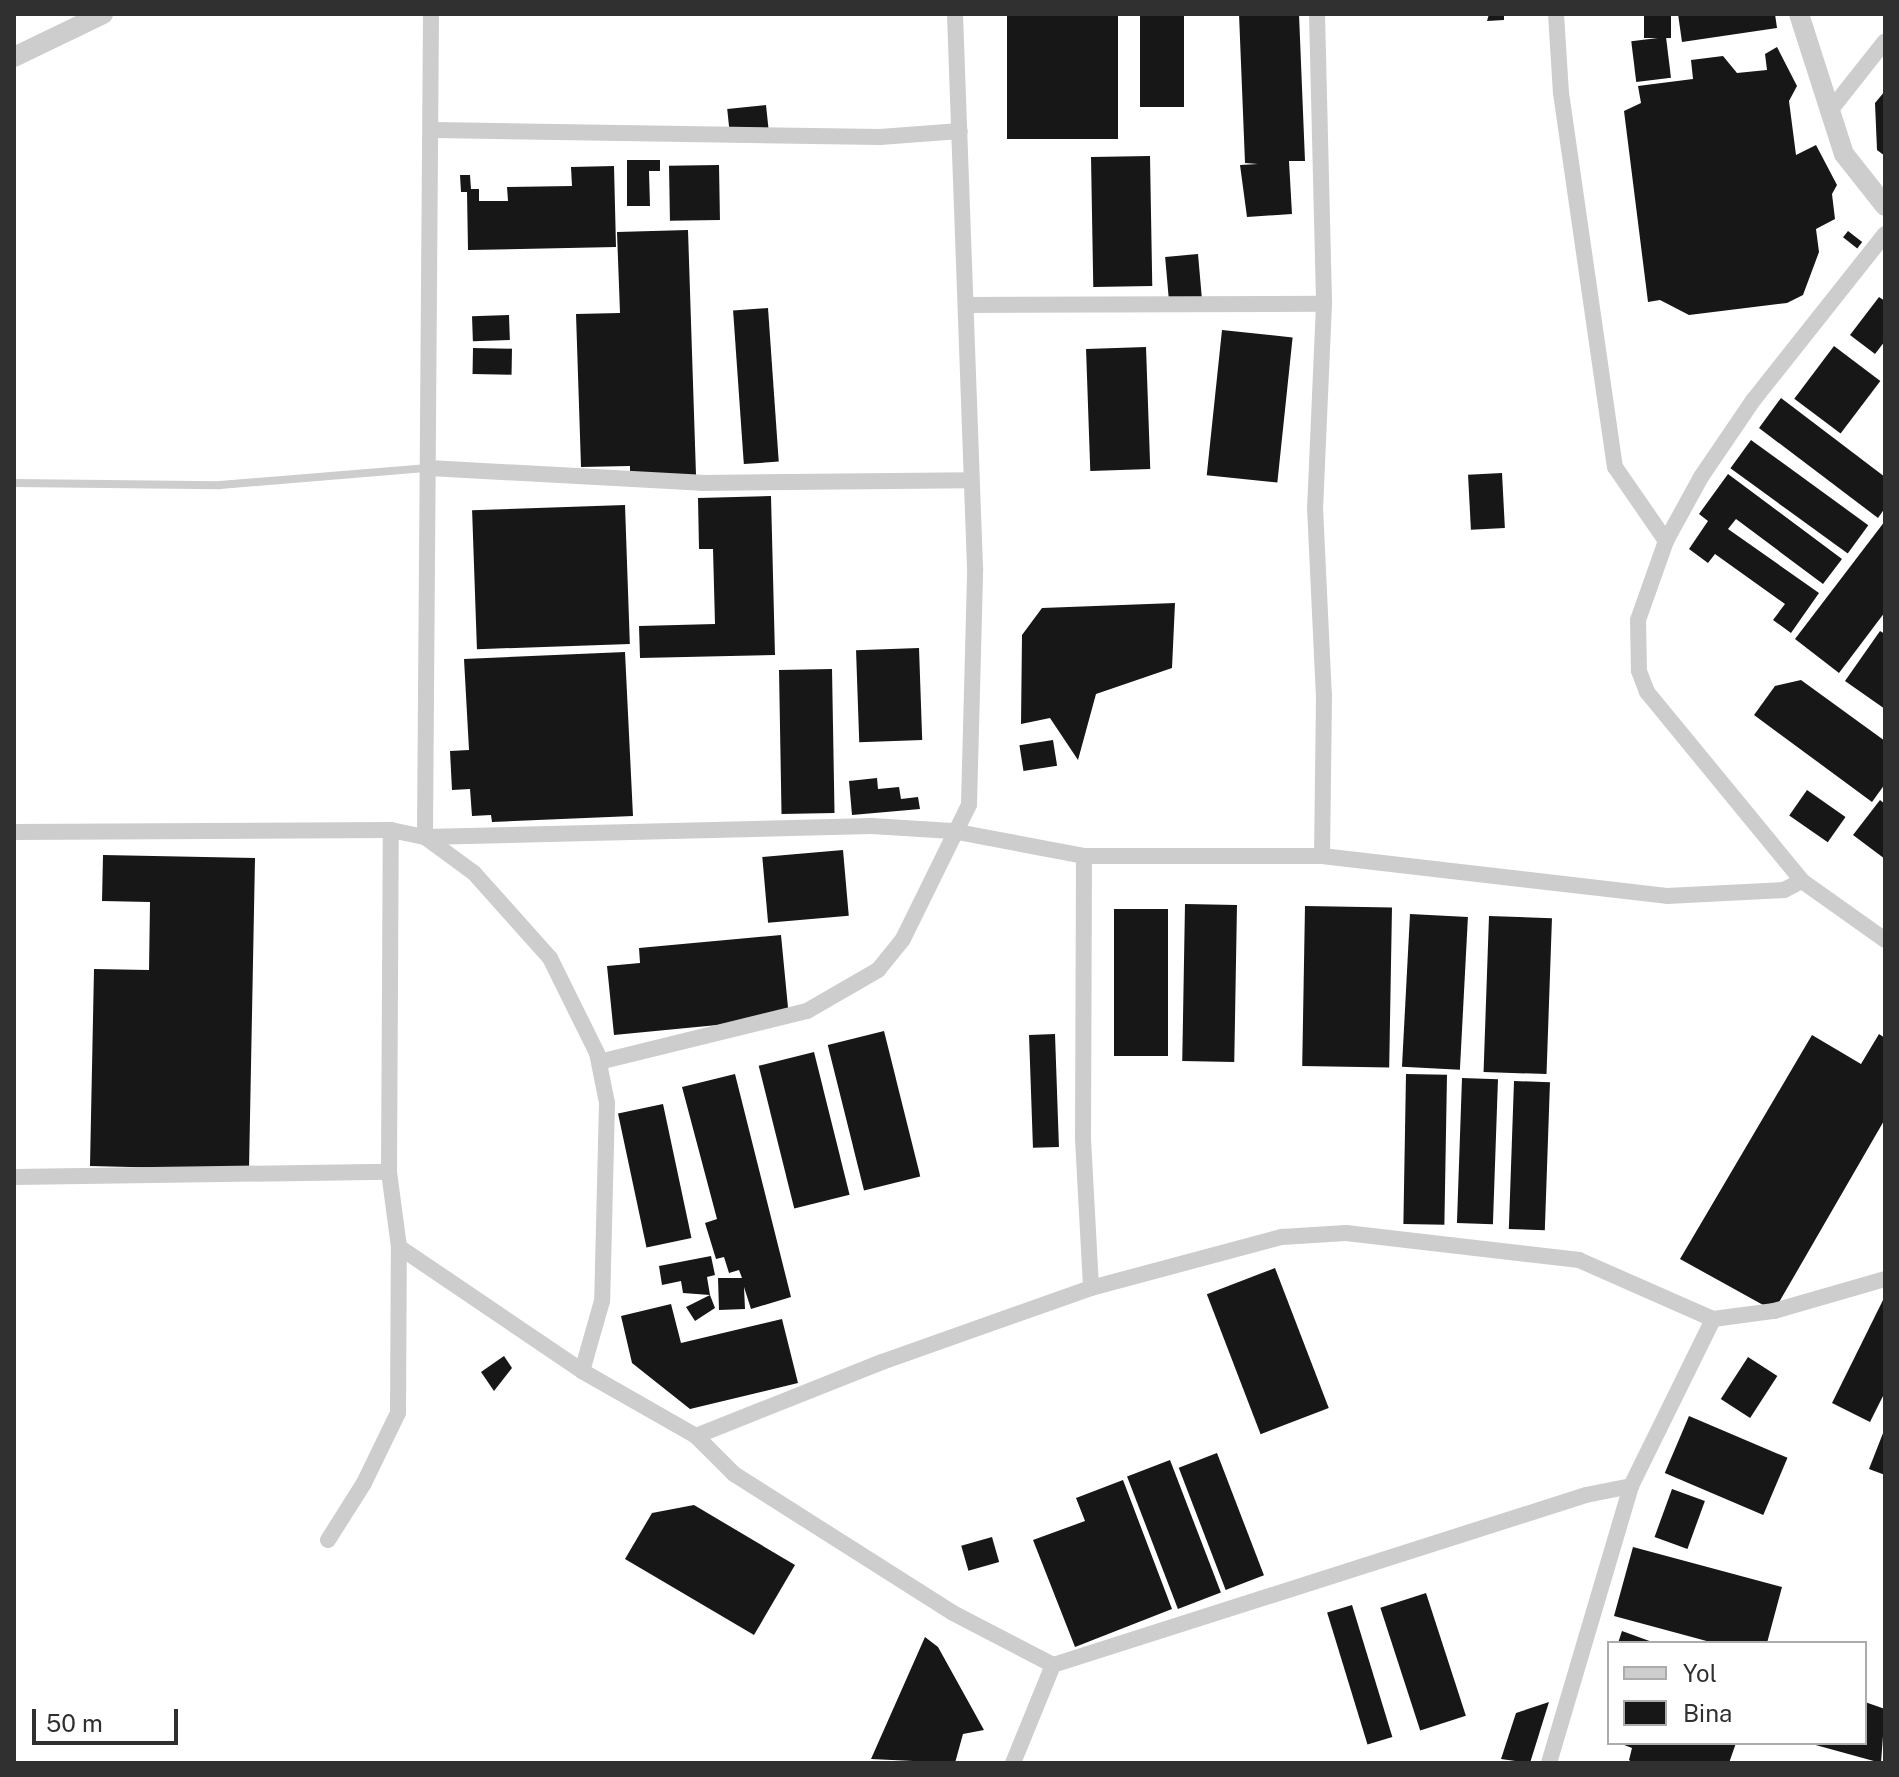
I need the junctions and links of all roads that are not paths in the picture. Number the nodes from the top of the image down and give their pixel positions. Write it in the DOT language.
graph roads {
  1 [pos="103,14"];
  2 [pos="431,14"];
  3 [pos="955,14"];
  4 [pos="1317,14"];
  5 [pos="1556,14"];
  6 [pos="1799,14"];
  7 [pos="1885,41"];
  8 [pos="14,57"];
  9 [pos="1829,112"];
  10 [pos="434,130"];
  11 [pos="960,131"];
  12 [pos="1885,206"];
  13 [pos="1885,234"];
  14 [pos="1324,304"];
  15 [pos="969,305"];
  16 [pos="429,468"];
  17 [pos="970,480"];
  18 [pos="14,483"];
  19 [pos="1666,541"];
  20 [pos="391,830"];
  21 [pos="952,831"];
  22 [pos="14,832"];
  23 [pos="425,837"];
  24 [pos="1084,856"];
  25 [pos="1322,856"];
  26 [pos="1802,881"];
  27 [pos="1885,940"];
  28 [pos="599,1062"];
  29 [pos="389,1172"];
  30 [pos="14,1177"];
  31 [pos="399,1247"];
  32 [pos="1885,1279"];
  33 [pos="1091,1288"];
  34 [pos="1713,1319"];
  35 [pos="582,1371"];
  36 [pos="696,1436"];
  37 [pos="1631,1486"];
  38 [pos="328,1540"];
  39 [pos="1053,1665"];
  40 [pos="1013,1763"];
  41 [pos="1549,1763"];
  1 -- 8 [label="street"];
  2 -- 10 [label="street"];
  3 -- 11 [label="street"];
  4 -- 14 [label="street"];
  5 -- 19 [label="street"];
  6 -- 9 [label="street"];
  7 -- 9 [label="street"];
  9 -- 12 [label="street"];
  10 -- 11 [label="street"];
  10 -- 16 [label="street"];
  11 -- 15 [label="street"];
  13 -- 19 [label="street"];
  14 -- 15 [label="street"];
  14 -- 25 [label="street"];
  15 -- 17 [label="street"];
  16 -- 17 [label="street"];
  16 -- 18 [label="lane"];
  16 -- 23 [label="street"];
  17 -- 21 [label="street"];
  19 -- 26 [label="street"];
  20 -- 22 [label="street"];
  20 -- 23 [label="street"];
  20 -- 29 [label="street"];
  21 -- 23 [label="street"];
  21 -- 24 [label="street"];
  21 -- 28 [label="street"];
  23 -- 28 [label="street"];
  24 -- 25 [label="street"];
  24 -- 33 [label="street"];
  25 -- 26 [label="street"];
  26 -- 27 [label="street"];
  28 -- 35 [label="street"];
  29 -- 30 [label="street"];
  29 -- 31 [label="street"];
  31 -- 35 [label="street"];
  31 -- 38 [label="street"];
  32 -- 34 [label="street"];
  33 -- 34 [label="street"];
  33 -- 36 [label="street"];
  34 -- 37 [label="street"];
  35 -- 36 [label="street"];
  36 -- 39 [label="street"];
  37 -- 39 [label="street"];
  37 -- 41 [label="street"];
  39 -- 40 [label="street"];
}
